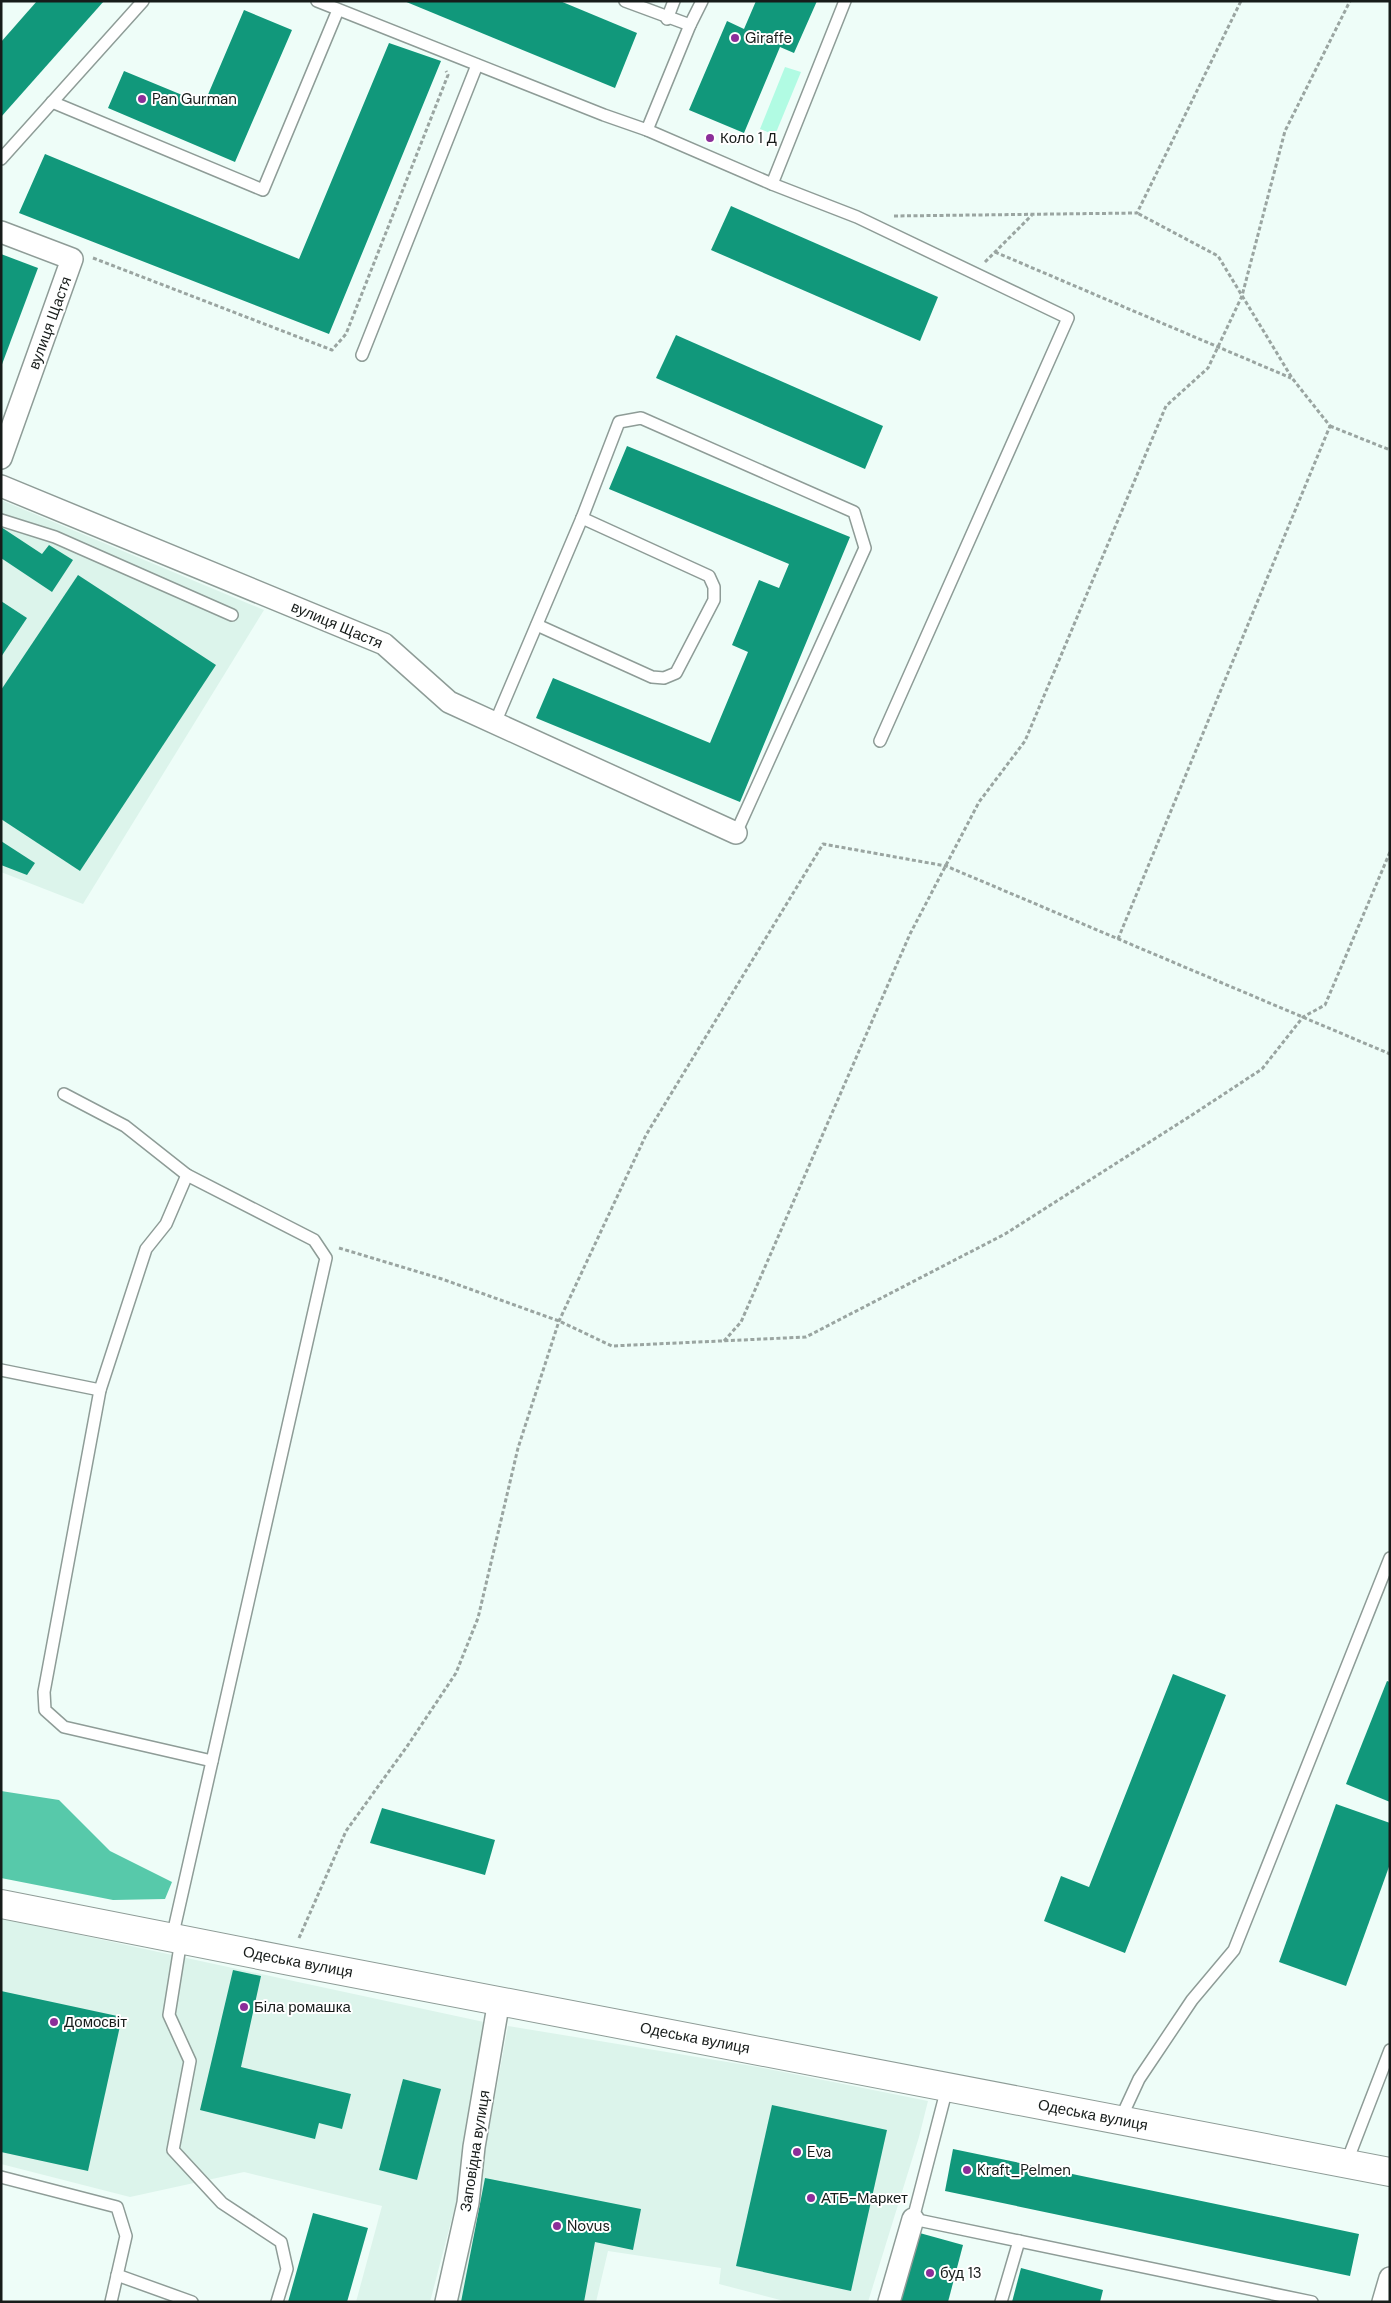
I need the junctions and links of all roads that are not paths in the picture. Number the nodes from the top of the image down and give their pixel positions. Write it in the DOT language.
graph roads {
  1 [pos="143,1"];
  2 [pos="317,1"];
  3 [pos="625,1"];
  4 [pos="674,1"];
  5 [pos="702,1"];
  6 [pos="845,1"];
  7 [pos="338,10"];
  8 [pos="667,19"];
  9 [pos="690,25"];
  10 [pos="477,65"];
  11 [pos="52,102"];
  12 [pos="647,130"];
  13 [pos="1,158"];
  14 [pos="772,184"];
  15 [pos="1,232"];
  16 [pos="362,355"];
  17 [pos="1,458"];
  18 [pos="1,486"];
  19 [pos="582,518"];
  20 [pos="1,520"];
  21 [pos="232,615"];
  22 [pos="538,625"];
  23 [pos="496,723"];
  24 [pos="880,741"];
  25 [pos="736,833"];
  26 [pos="64,1094"];
  27 [pos="187,1175"];
  28 [pos="1,1370"];
  29 [pos="100,1390"];
  30 [pos="1390,1558"];
  31 [pos="212,1761"];
  32 [pos="1,1904"];
  33 [pos="177,1939"];
  34 [pos="499,2000"];
  35 [pos="1390,2050"];
  36 [pos="947,2088"];
  37 [pos="1120,2120"];
  38 [pos="1346,2164"];
  39 [pos="1390,2172"];
  40 [pos="1,2177"];
  41 [pos="913,2219"];
  42 [pos="1019,2241"];
  43 [pos="117,2275"];
  44 [pos="1390,2278"];
  45 [pos="1259,2296"];
  46 [pos="111,2302"];
  47 [pos="192,2302"];
  48 [pos="277,2302"];
  49 [pos="446,2302"];
  50 [pos="889,2302"];
  51 [pos="1001,2302"];
  52 [pos="1312,2302"];
  53 [pos="1383,2302"];
  1 -- 11 [label="lane"];
  2 -- 7 [label="lane"];
  3 -- 8 [label="lane"];
  4 -- 8 [label="lane"];
  5 -- 9 [label="lane"];
  6 -- 14 [label="lane"];
  7 -- 10 [label="lane"];
  7 -- 11 [label="lane"];
  8 -- 9 [label="lane"];
  9 -- 12 [label="lane"];
  10 -- 12 [label="lane"];
  10 -- 16 [label="lane"];
  11 -- 13 [label="lane"];
  12 -- 14 [label="lane"];
  14 -- 24 [label="lane"];
  15 -- 17 [label="street, вулиця Щастя"];
  18 -- 23 [label="street, вулиця Щастя"];
  19 -- 22 [label="lane"];
  19 -- 22 [label="lane"];
  19 -- 25 [label="lane"];
  20 -- 21 [label="lane"];
  22 -- 23 [label="lane"];
  23 -- 25 [label="street, вулиця Щастя"];
  26 -- 27 [label="lane"];
  27 -- 29 [label="lane"];
  27 -- 31 [label="lane"];
  28 -- 29 [label="lane"];
  29 -- 31 [label="lane"];
  30 -- 37 [label="lane"];
  31 -- 33 [label="lane"];
  32 -- 33 [label="street, Одеська вулиця"];
  33 -- 34 [label="street, Одеська вулиця"];
  33 -- 48 [label="lane"];
  34 -- 36 [label="street, Одеська вулиця"];
  34 -- 49 [label="street, Заповідна вулиця"];
  35 -- 38 [label="lane"];
  36 -- 37 [label="street, Одеська вулиця"];
  36 -- 41 [label="lane"];
  37 -- 38 [label="street, Одеська вулиця"];
  38 -- 39 [label="street, Одеська вулиця"];
  40 -- 43 [label="lane"];
  41 -- 42 [label="lane"];
  41 -- 50 [label="street"];
  42 -- 45 [label="lane"];
  42 -- 51 [label="lane"];
  43 -- 46 [label="lane"];
  43 -- 47 [label="lane"];
  44 -- 53 [label="street"];
  45 -- 52 [label="lane"];
}
